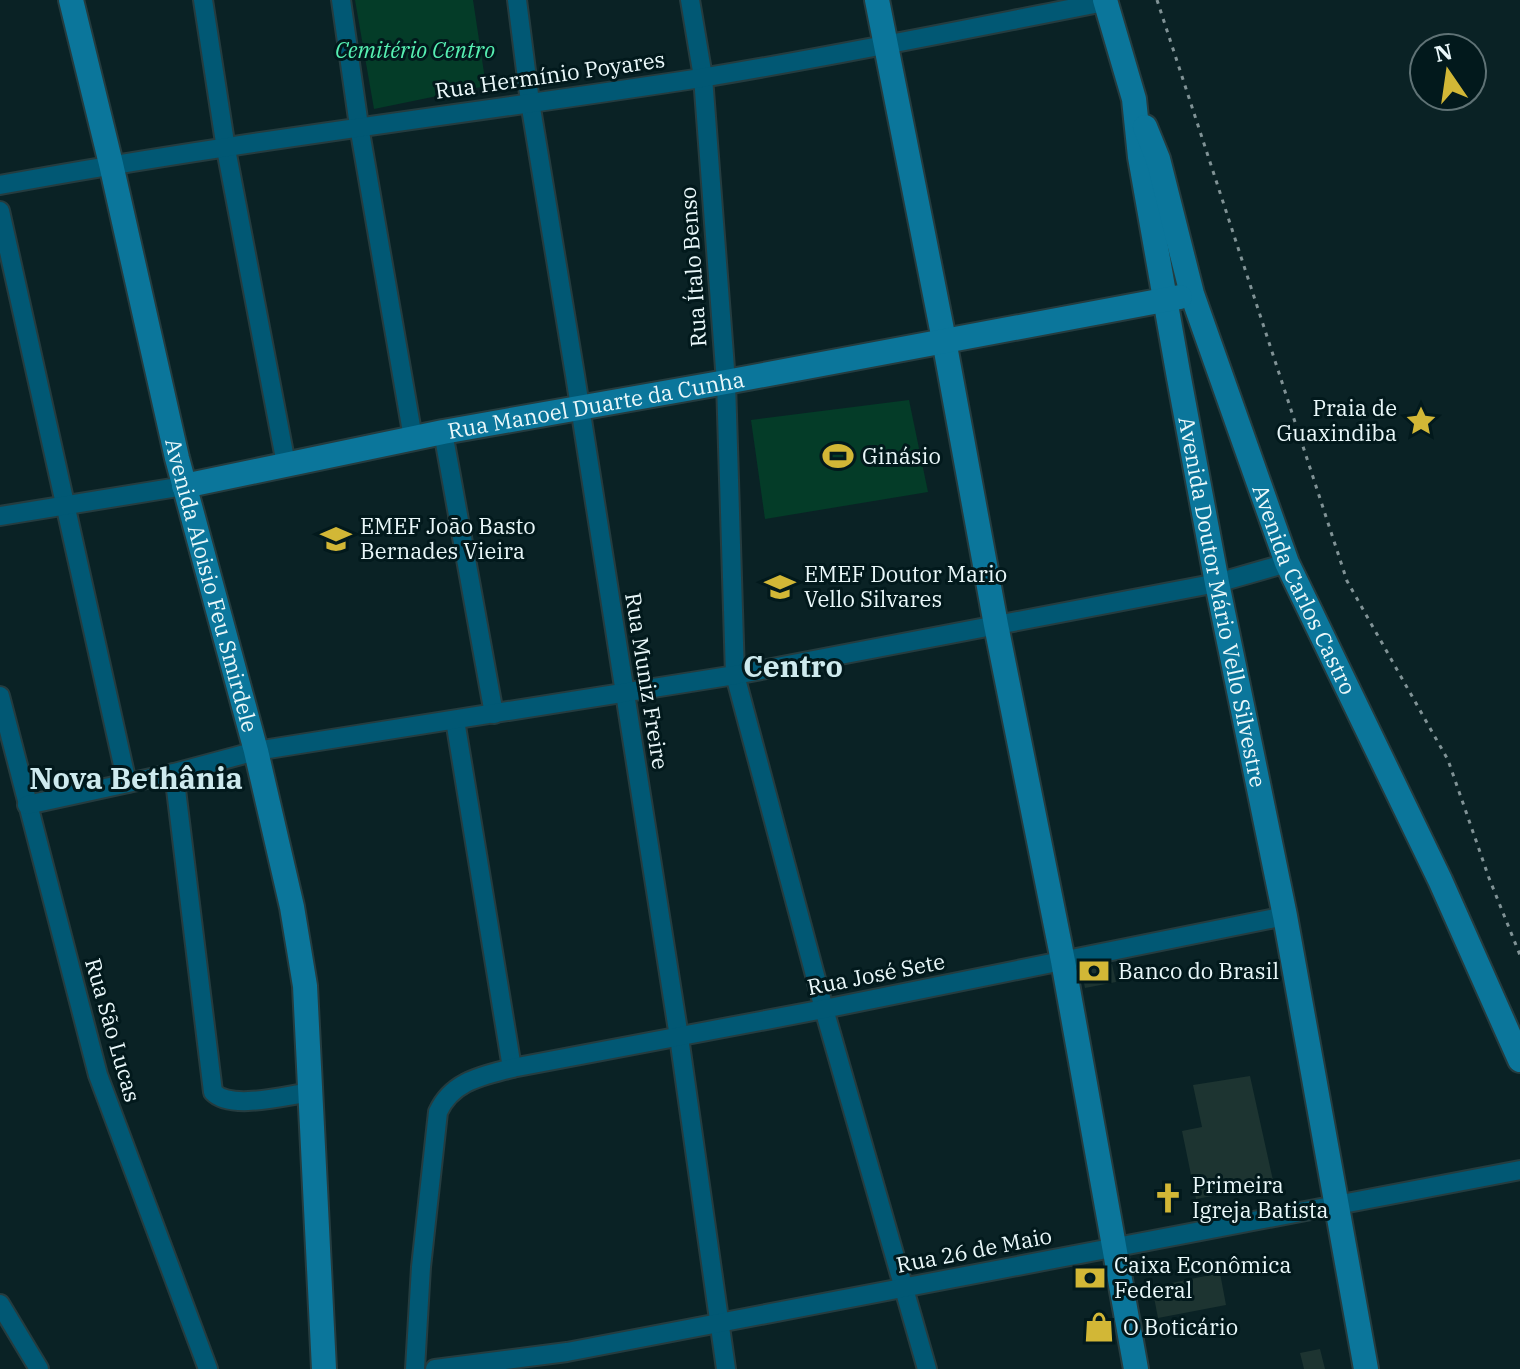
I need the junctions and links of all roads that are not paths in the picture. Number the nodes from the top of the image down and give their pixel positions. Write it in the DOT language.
graph roads {
  1 [pos="71,0"];
  2 [pos="203,0"];
  3 [pos="341,0"];
  4 [pos="517,0"];
  5 [pos="690,0"];
  6 [pos="877,0"];
  7 [pos="1105,1"];
  8 [pos="886,44"];
  9 [pos="703,77"];
  10 [pos="1134,99"];
  11 [pos="530,102"];
  12 [pos="359,126"];
  13 [pos="226,149"];
  14 [pos="111,164"];
  15 [pos="0,185"];
  16 [pos="0,211"];
  17 [pos="1192,294"];
  18 [pos="1166,300"];
  19 [pos="944,340"];
  20 [pos="726,382"];
  21 [pos="580,407"];
  22 [pos="443,432"];
  23 [pos="413,438"];
  24 [pos="286,464"];
  25 [pos="184,486"];
  26 [pos="65,503"];
  27 [pos="0,516"];
  28 [pos="1287,563"];
  29 [pos="1217,583"];
  30 [pos="996,625"];
  31 [pos="735,675"];
  32 [pos="624,693"];
  33 [pos="0,696"];
  34 [pos="494,714"];
  35 [pos="455,720"];
  36 [pos="256,751"];
  37 [pos="174,773"];
  38 [pos="127,783"];
  39 [pos="27,805"];
  40 [pos="1285,916"];
  41 [pos="1063,961"];
  42 [pos="824,1009"];
  43 [pos="679,1037"];
  44 [pos="1520,1060"];
  45 [pos="512,1068"];
  46 [pos="312,1092"];
  47 [pos="1520,1170"];
  48 [pos="1336,1204"];
  49 [pos="1113,1248"];
  50 [pos="905,1287"];
  51 [pos="0,1304"];
  52 [pos="718,1322"];
  53 [pos="568,1360"];
  54 [pos="39,1369"];
  55 [pos="208,1369"];
  56 [pos="324,1369"];
  57 [pos="415,1369"];
  58 [pos="435,1369"];
  59 [pos="726,1369"];
  60 [pos="927,1369"];
  61 [pos="1136,1369"];
  62 [pos="1366,1369"];
  1 -- 14 [label="street, Avenida Aloisio Feu Smirdele"];
  2 -- 13 [label="street"];
  3 -- 12 [label="street"];
  4 -- 11 [label="street, Rua Muniz Freire"];
  5 -- 9 [label="street, Rua Ítalo Benso"];
  6 -- 8 [label="street"];
  7 -- 8 [label="street, Rua Hermínio Poyares"];
  7 -- 10 [label="street, Avenida Doutor Mário Vello Silvestre"];
  8 -- 9 [label="street, Rua Hermínio Poyares"];
  8 -- 19 [label="street"];
  9 -- 11 [label="street, Rua Hermínio Poyares"];
  9 -- 20 [label="street, Rua Ítalo Benso"];
  10 -- 17 [label="street, Avenida Carlos Castro"];
  10 -- 18 [label="street, Avenida Doutor Mário Vello Silvestre"];
  11 -- 12 [label="street, Rua Hermínio Poyares"];
  11 -- 21 [label="street, Rua Muniz Freire"];
  12 -- 13 [label="street, Rua Hermínio Poyares"];
  12 -- 23 [label="street"];
  13 -- 14 [label="street, Rua Hermínio Poyares"];
  13 -- 24 [label="street"];
  14 -- 15 [label="street, Rua Hermínio Poyares"];
  14 -- 25 [label="street, Avenida Aloisio Feu Smirdele"];
  16 -- 26 [label="street"];
  17 -- 18 [label="street, Rua Manoel Duarte da Cunha"];
  17 -- 28 [label="street, Avenida Carlos Castro"];
  18 -- 19 [label="street, Rua Manoel Duarte da Cunha"];
  18 -- 29 [label="street, Avenida Doutor Mário Vello Silvestre"];
  19 -- 20 [label="street, Rua Manoel Duarte da Cunha"];
  19 -- 30 [label="street"];
  20 -- 21 [label="street, Rua Manoel Duarte da Cunha"];
  20 -- 31 [label="street, Rua Ítalo Benso"];
  21 -- 22 [label="street, Rua Manoel Duarte da Cunha"];
  21 -- 32 [label="street, Rua Muniz Freire"];
  22 -- 23 [label="street, Rua Manoel Duarte da Cunha"];
  22 -- 34 [label="street"];
  23 -- 24 [label="street, Rua Manoel Duarte da Cunha"];
  24 -- 25 [label="street, Rua Manoel Duarte da Cunha"];
  25 -- 26 [label="street, Rua Manoel Duarte da Cunha"];
  25 -- 36 [label="street, Avenida Aloisio Feu Smirdele"];
  26 -- 27 [label="street, Rua Manoel Duarte da Cunha"];
  26 -- 38 [label="street"];
  28 -- 29 [label="street"];
  28 -- 44 [label="street, Avenida Carlos Castro"];
  29 -- 30 [label="street"];
  29 -- 40 [label="street, Avenida Doutor Mário Vello Silvestre"];
  30 -- 31 [label="street"];
  30 -- 41 [label="street"];
  31 -- 32 [label="street"];
  31 -- 42 [label="street, Rua Ítalo Benso"];
  32 -- 34 [label="street"];
  32 -- 43 [label="street, Rua Muniz Freire"];
  33 -- 39 [label="street, Rua São Lucas"];
  34 -- 35 [label="street"];
  35 -- 36 [label="street"];
  35 -- 45 [label="street"];
  36 -- 37 [label="street"];
  36 -- 46 [label="street, Avenida Aloisio Feu Smirdele"];
  37 -- 38 [label="street"];
  37 -- 46 [label="street"];
  38 -- 39 [label="street"];
  39 -- 55 [label="street, Rua São Lucas"];
  40 -- 41 [label="street, Rua José Sete"];
  40 -- 48 [label="street, Avenida Doutor Mário Vello Silvestre"];
  41 -- 42 [label="street, Rua José Sete"];
  41 -- 49 [label="street"];
  42 -- 43 [label="street, Rua José Sete"];
  42 -- 50 [label="street, Rua Ítalo Benso"];
  43 -- 45 [label="street, Rua José Sete"];
  43 -- 52 [label="street, Rua Muniz Freire"];
  45 -- 57 [label="street, Rua José Sete"];
  46 -- 56 [label="street, Avenida Aloisio Feu Smirdele"];
  47 -- 48 [label="street, Rua 26 de Maio"];
  48 -- 49 [label="street, Rua 26 de Maio"];
  48 -- 62 [label="street, Avenida Doutor Mário Vello Silvestre"];
  49 -- 50 [label="street, Rua 26 de Maio"];
  49 -- 61 [label="street"];
  50 -- 52 [label="street, Rua 26 de Maio"];
  50 -- 60 [label="street, Rua Ítalo Benso"];
  51 -- 54 [label="street"];
  52 -- 53 [label="street, Rua 26 de Maio"];
  52 -- 59 [label="street, Rua Muniz Freire"];
  53 -- 58 [label="street, Rua 26 de Maio"];
}
